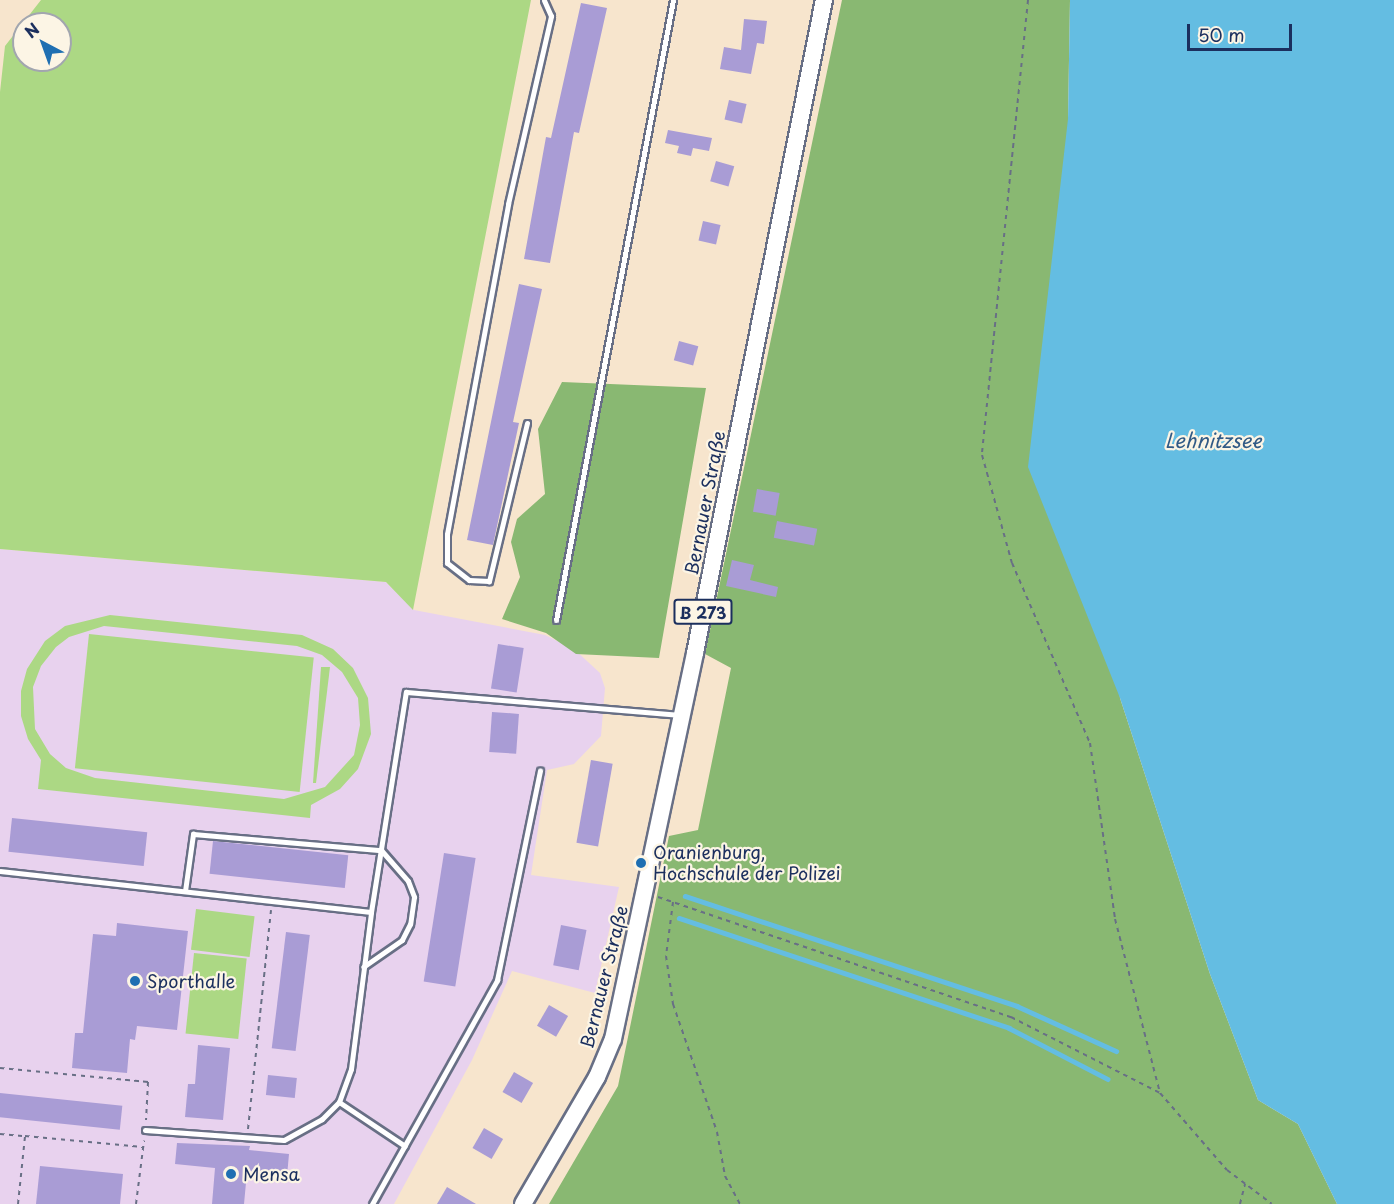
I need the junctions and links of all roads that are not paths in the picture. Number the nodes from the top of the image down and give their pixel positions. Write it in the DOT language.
graph roads {
  1 [pos="544,0"];
  2 [pos="673,0"];
  3 [pos="824,0"];
  4 [pos="527,423"];
  5 [pos="556,620"];
  6 [pos="682,716"];
  7 [pos="540,770"];
  8 [pos="381,850"];
  9 [pos="0,871"];
  10 [pos="185,891"];
  11 [pos="370,912"];
  12 [pos="363,967"];
  13 [pos="339,1102"];
  14 [pos="145,1130"];
  15 [pos="405,1146"];
  16 [pos="372,1204"];
  17 [pos="523,1204"];
  1 -- 4 [label="lane"];
  2 -- 5 [label="lane"];
  3 -- 6 [label="main road, Bernauer Straße / B 273"];
  6 -- 8 [label="lane"];
  6 -- 17 [label="main road, Bernauer Straße / B 273"];
  7 -- 15 [label="lane"];
  8 -- 10 [label="lane"];
  8 -- 11 [label="lane"];
  8 -- 12 [label="lane"];
  9 -- 10 [label="lane"];
  10 -- 11 [label="lane"];
  11 -- 12 [label="lane"];
  12 -- 13 [label="lane"];
  13 -- 14 [label="lane"];
  13 -- 15 [label="lane"];
  15 -- 16 [label="lane"];
}
